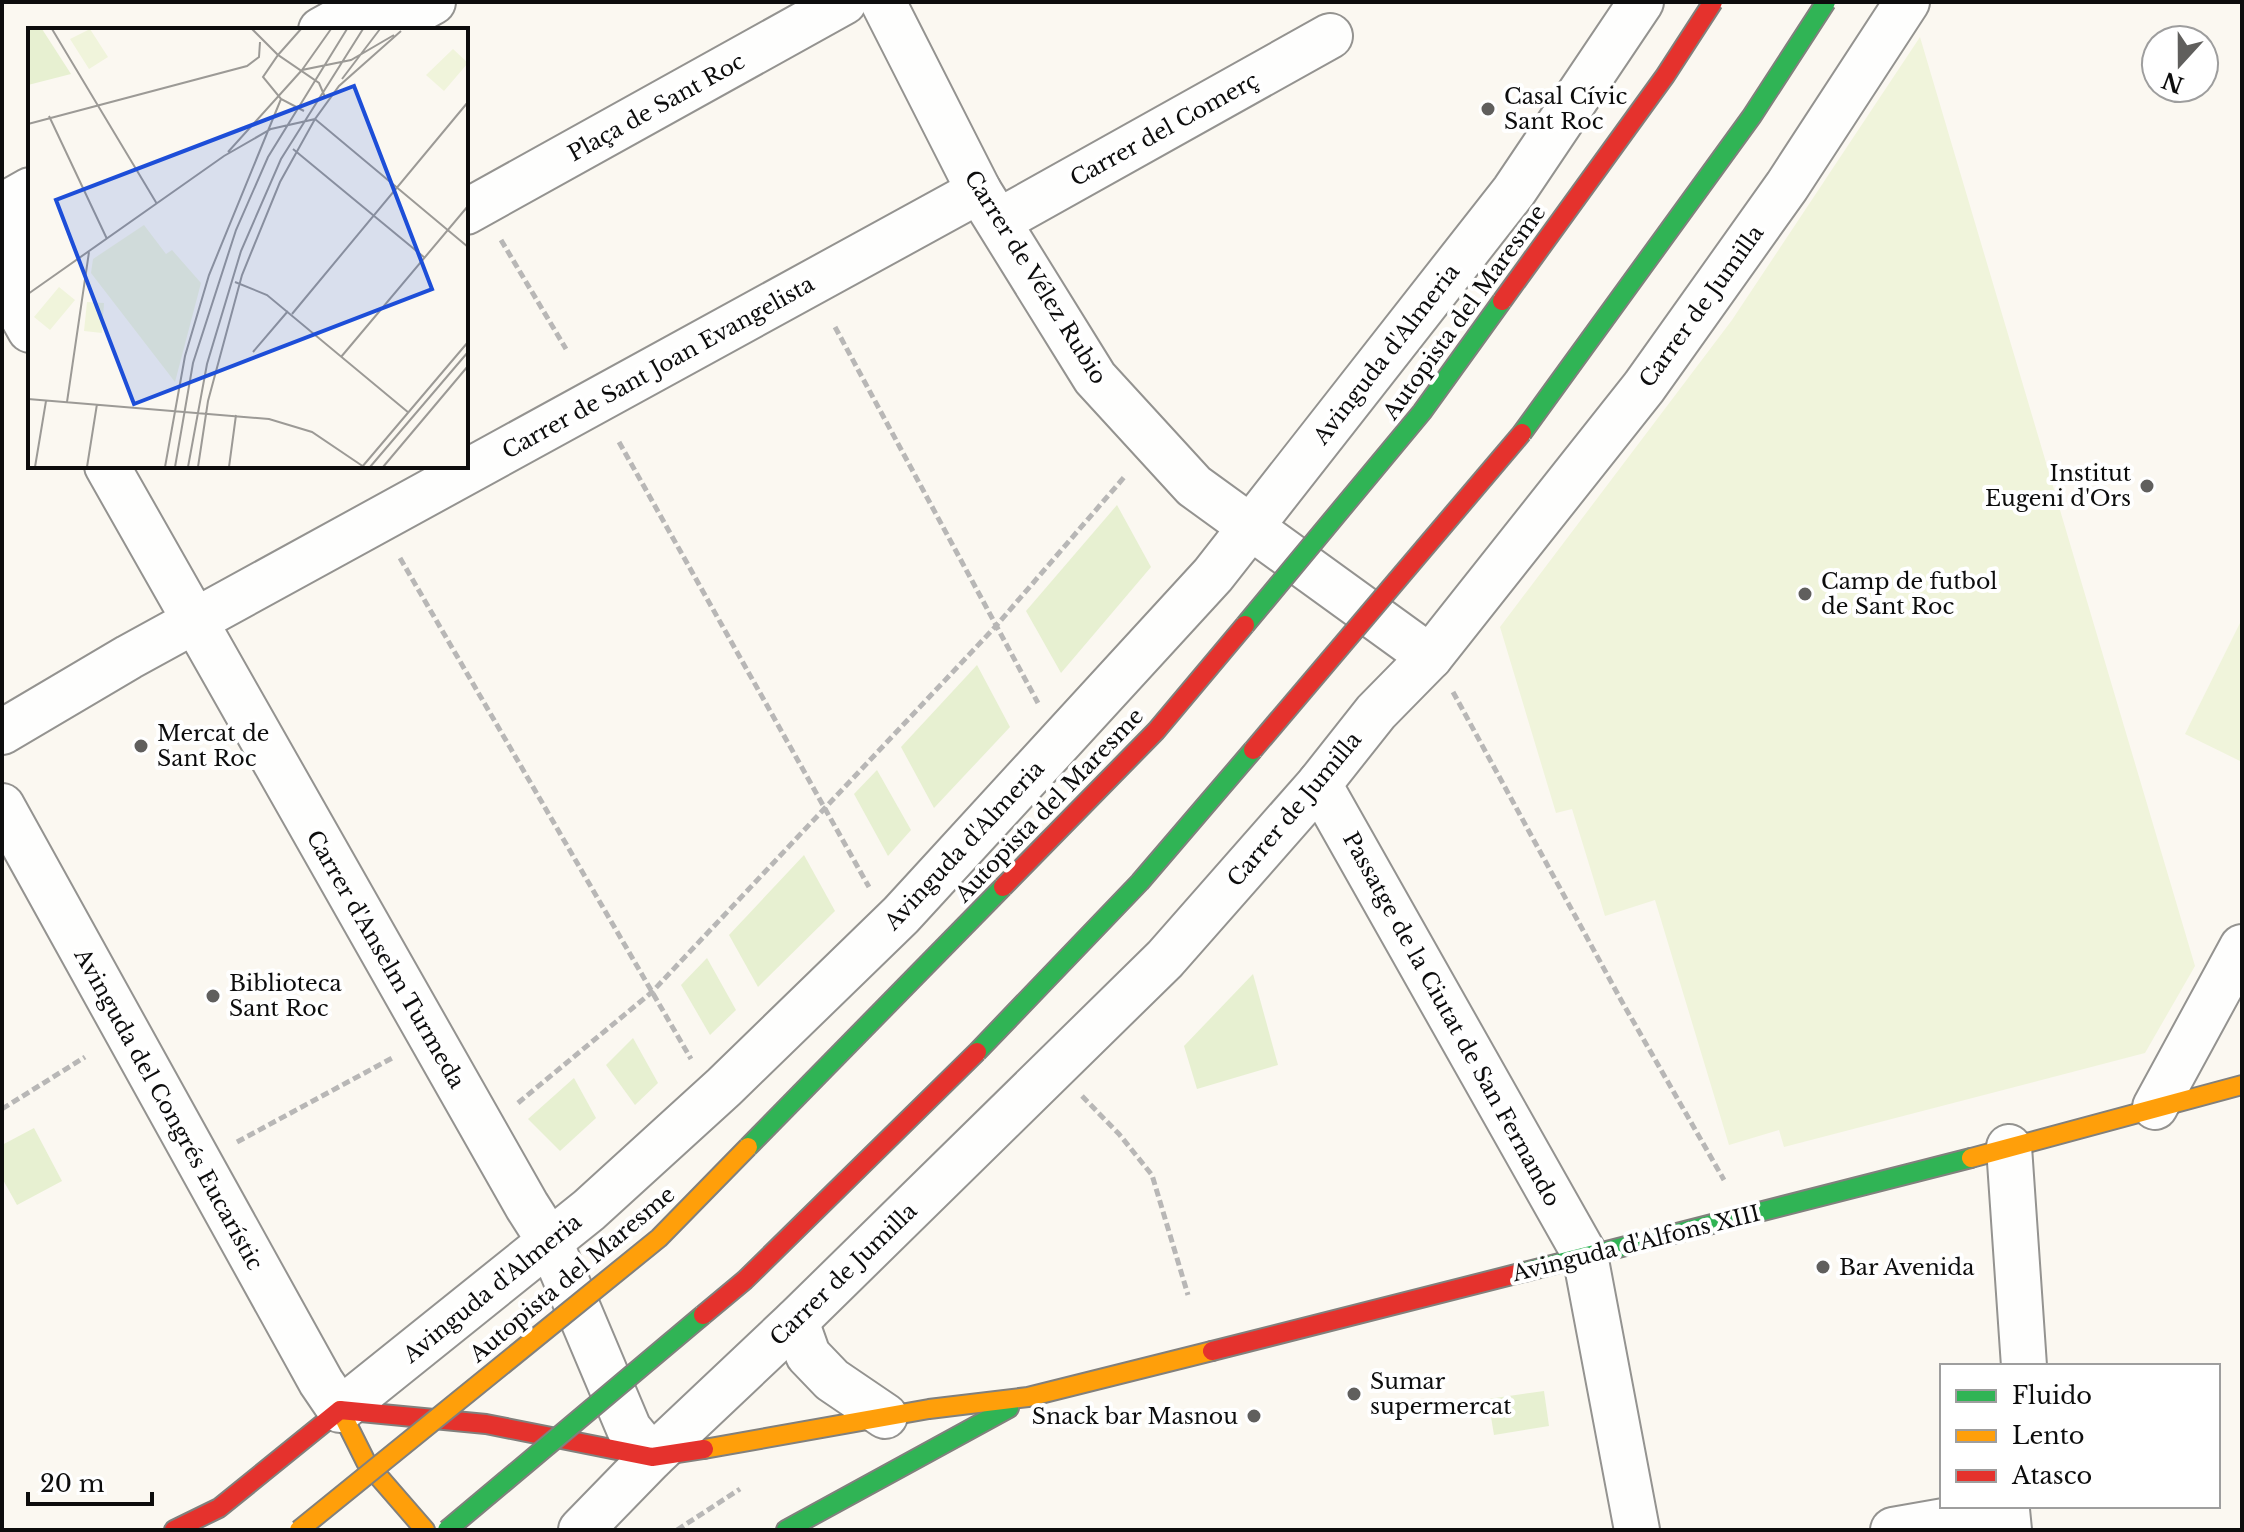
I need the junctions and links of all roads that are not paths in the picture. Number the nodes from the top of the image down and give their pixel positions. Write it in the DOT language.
graph roads {
  1 [pos="372,2"];
  2 [pos="433,2"];
  3 [pos="844,2"];
  4 [pos="883,2"];
  5 [pos="1641,2"];
  6 [pos="1713,2"];
  7 [pos="1826,2"];
  8 [pos="1907,2"];
  9 [pos="325,28"];
  10 [pos="386,28"];
  11 [pos="1330,36"];
  12 [pos="28,191"];
  13 [pos="2,206"];
  14 [pos="989,206"];
  15 [pos="473,208"];
  16 [pos="28,225"];
  17 [pos="28,271"];
  18 [pos="2,280"];
  19 [pos="28,326"];
  20 [pos="108,468"];
  21 [pos="1250,528"];
  22 [pos="194,621"];
  23 [pos="1438,669"];
  24 [pos="2,732"];
  25 [pos="1319,784"];
  26 [pos="2,806"];
  27 [pos="2242,947"];
  28 [pos="2242,1085"];
  29 [pos="2155,1107"];
  30 [pos="2009,1147"];
  31 [pos="550,1242"];
  32 [pos="1585,1255"];
  33 [pos="796,1321"];
  34 [pos="2024,1364"];
  35 [pos="1028,1397"];
  36 [pos="340,1410"];
  37 [pos="885,1416"];
  38 [pos="652,1457"];
  39 [pos="219,1508"];
  40 [pos="2035,1508"];
  41 [pos="174,1530"];
  42 [pos="216,1530"];
  43 [pos="299,1530"];
  44 [pos="425,1530"];
  45 [pos="447,1530"];
  46 [pos="581,1530"];
  47 [pos="786,1530"];
  48 [pos="1637,1530"];
  49 [pos="1893,1530"];
  50 [pos="2009,1530"];
  51 [pos="2037,1530"];
  1 -- 9 [label="street"];
  2 -- 10 [label="street"];
  3 -- 15 [label="street, Plaça de Sant Roc"];
  4 -- 14 [label="street, Carrer de Vélez Rubio"];
  5 -- 21 [label="street, Avinguda d'Almeria"];
  6 -- 43 [label="main road, Autopista del Maresme, bridge"];
  7 -- 45 [label="main road, bridge"];
  8 -- 23 [label="street, Carrer de Jumilla"];
  11 -- 14 [label="street, Carrer del Comerç"];
  12 -- 13 [label="street"];
  14 -- 21 [label="street, Carrer de Vélez Rubio"];
  14 -- 22 [label="street, Carrer de Sant Joan Evangelista"];
  16 -- 17 [label="street"];
  18 -- 19 [label="street"];
  20 -- 22 [label="street, Carrer d'Anselm Turmeda"];
  21 -- 23 [label="street, Carrer de Vélez Rubio"];
  21 -- 31 [label="street, Avinguda d'Almeria"];
  22 -- 24 [label="street, Carrer de Sant Joan Evangelista"];
  22 -- 31 [label="street, Carrer d'Anselm Turmeda"];
  23 -- 25 [label="street, Carrer de Jumilla"];
  25 -- 32 [label="street, Passatge de la Ciutat de San Fernando"];
  25 -- 33 [label="street, Carrer de Jumilla"];
  26 -- 36 [label="street, Avinguda del Congrés Eucarístic"];
  27 -- 29 [label="street"];
  28 -- 29 [label="main road, Avinguda d'Alfons XIII"];
  29 -- 30 [label="main road, Avinguda d'Alfons XIII"];
  30 -- 32 [label="main road, Avinguda d'Alfons XIII"];
  30 -- 34 [label="street"];
  31 -- 36 [label="street, Avinguda d'Almeria"];
  31 -- 38 [label="street, Carrer d'Anselm Turmeda"];
  32 -- 35 [label="main road, Avinguda d'Alfons XIII"];
  32 -- 48 [label="street, Passatge de la Ciutat de San Fernando"];
  33 -- 37 [label="street"];
  33 -- 38 [label="street, Carrer de Jumilla"];
  35 -- 37 [label="main road, Avinguda d'Alfons XIII"];
  35 -- 47 [label="main road, Avinguda d'Alfons XIII"];
  36 -- 38 [label="main road, Avinguda d'Alfons XIII"];
  36 -- 39 [label="main road"];
  36 -- 44 [label="main road"];
  37 -- 38 [label="main road, Avinguda d'Alfons XIII"];
  38 -- 46 [label="street, Carrer de Jumilla"];
  39 -- 41 [label="main road"];
  39 -- 42 [label="main road"];
  40 -- 51 [label="street"];
  49 -- 50 [label="street"];
}
